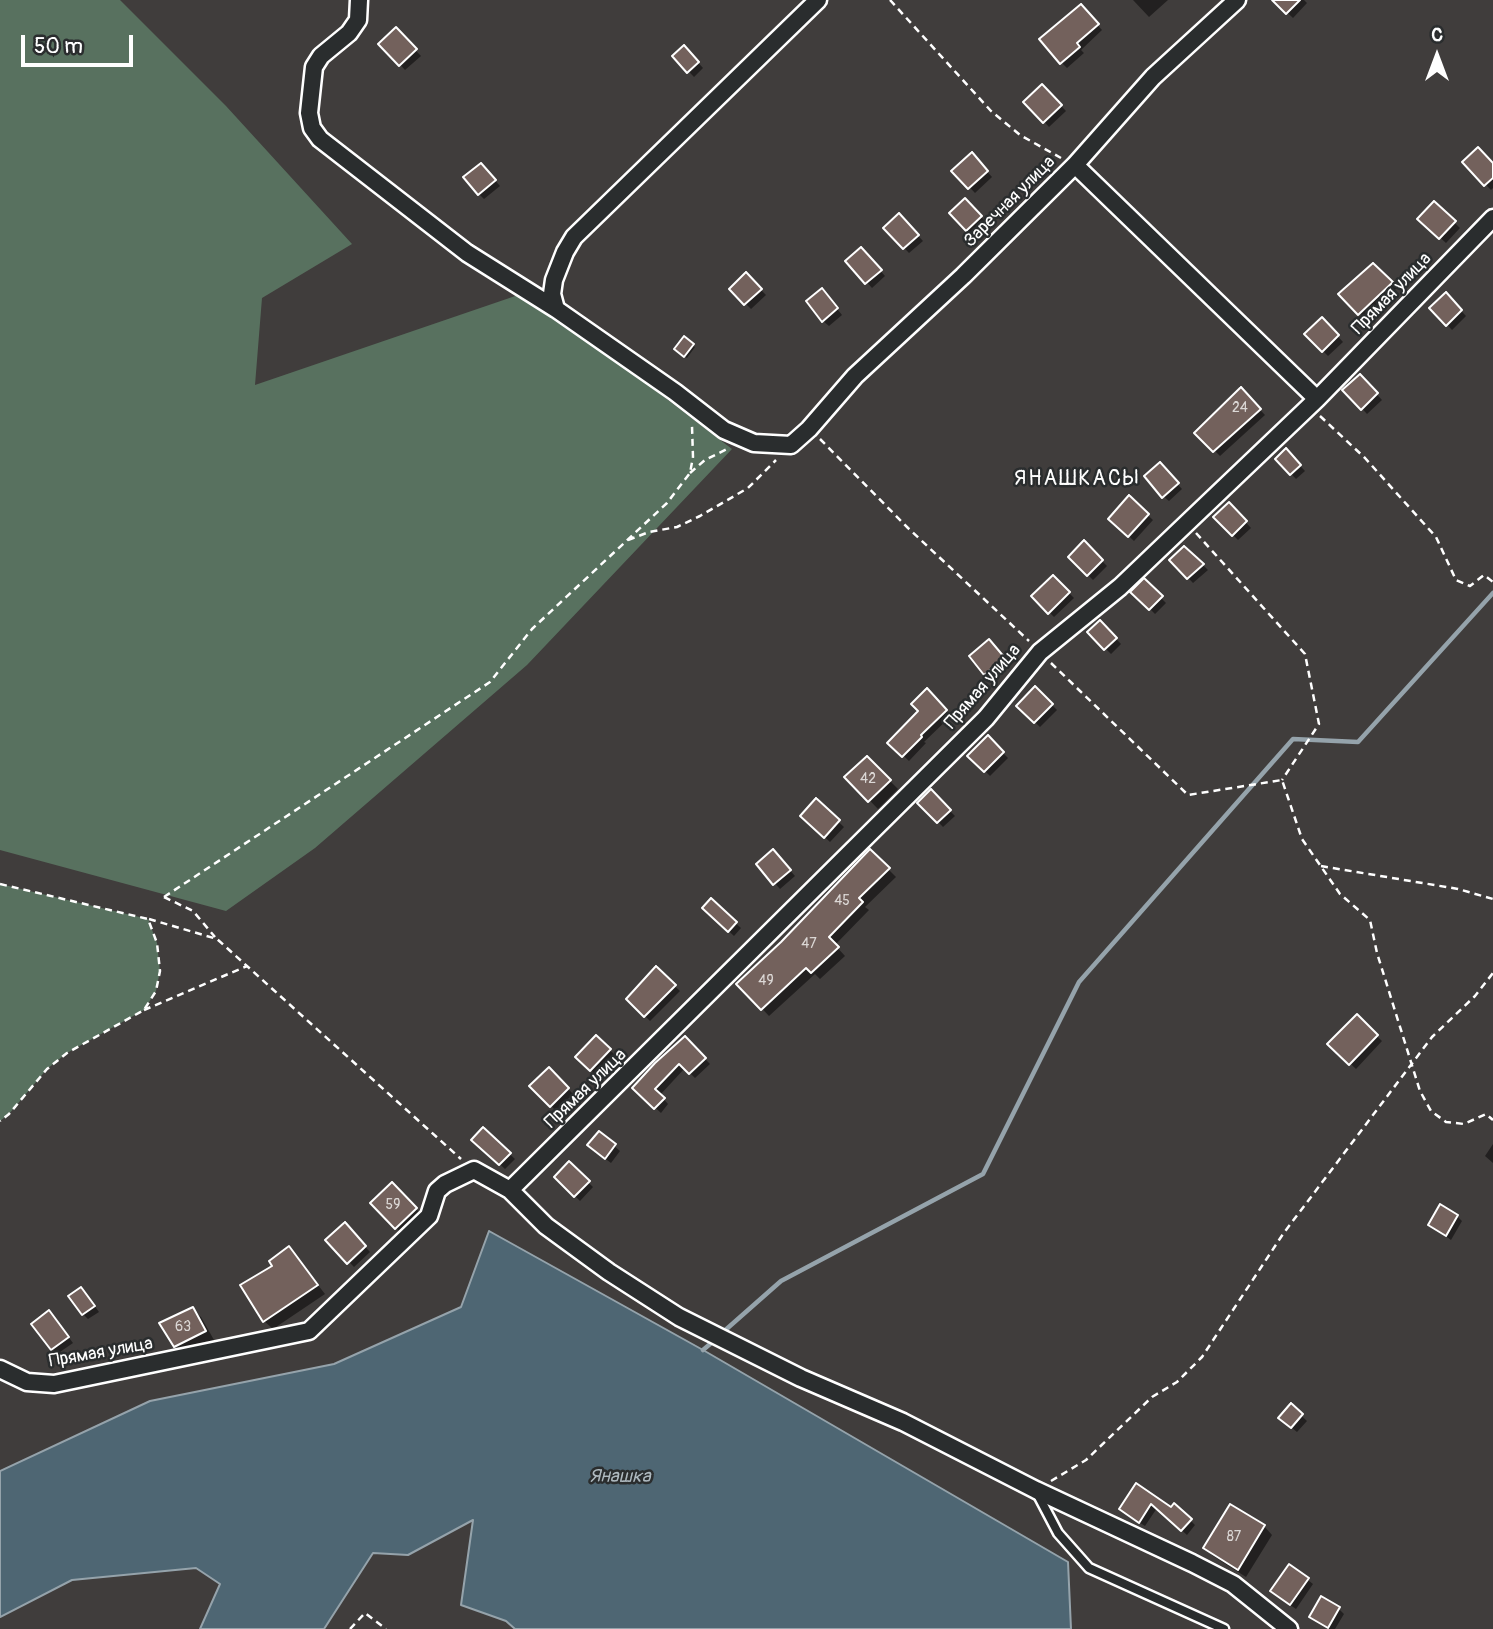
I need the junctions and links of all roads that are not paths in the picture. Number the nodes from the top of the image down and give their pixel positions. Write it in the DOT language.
graph roads {
  1 [pos="359,0"];
  2 [pos="818,0"];
  3 [pos="1237,0"];
  4 [pos="1075,165"];
  5 [pos="1493,218"];
  6 [pos="556,309"];
  7 [pos="1313,403"];
  8 [pos="510,1190"];
  9 [pos="0,1369"];
  10 [pos="1036,1490"];
  11 [pos="1224,1629"];
  12 [pos="1289,1629"];
  1 -- 6 [label="street"];
  2 -- 6 [label="street"];
  3 -- 4 [label="street, Заречная улица"];
  4 -- 6 [label="street, Заречная улица"];
  4 -- 7 [label="street"];
  5 -- 7 [label="street, Прямая улица"];
  7 -- 8 [label="street, Прямая улица"];
  8 -- 9 [label="street, Прямая улица"];
  8 -- 10 [label="street"];
  10 -- 11 [label="lane"];
  10 -- 12 [label="street"];
}
